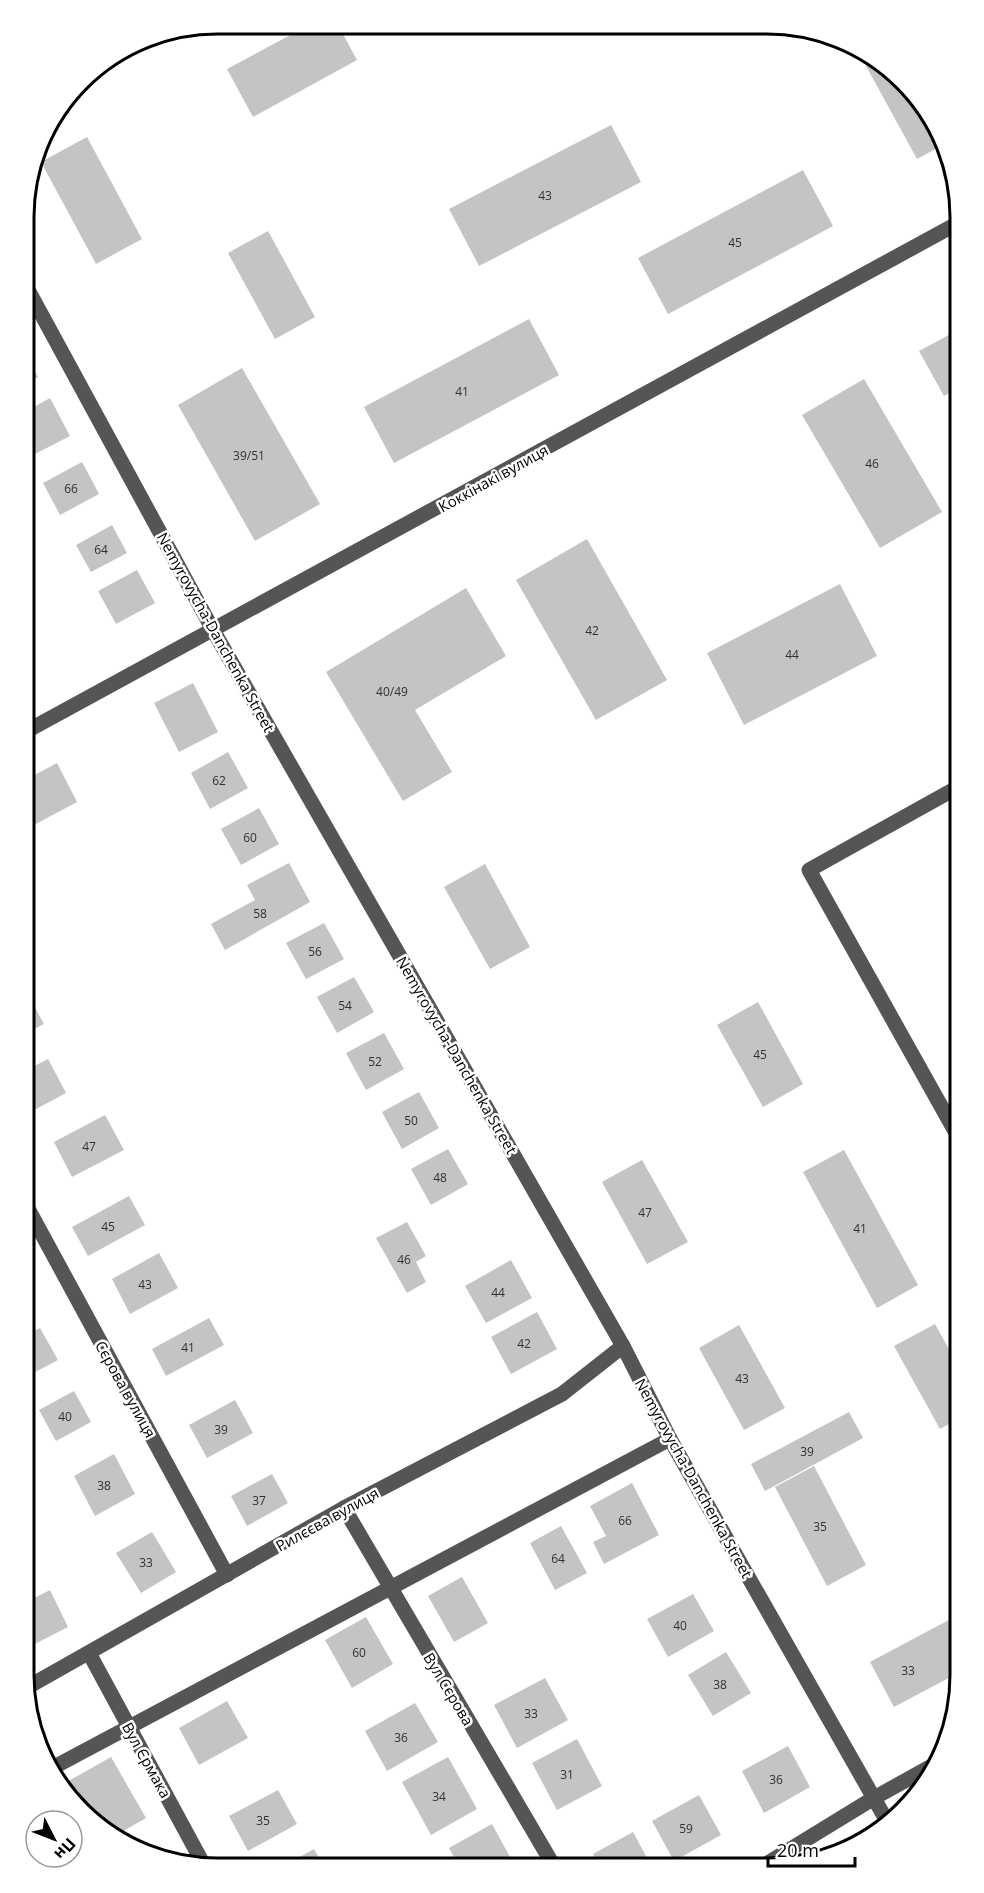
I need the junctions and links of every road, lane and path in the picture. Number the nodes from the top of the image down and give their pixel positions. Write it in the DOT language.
graph roads {
  1 [pos="950,227"];
  2 [pos="34,301"];
  3 [pos="213,630"];
  4 [pos="34,727"];
  5 [pos="950,792"];
  6 [pos="949,1121"];
  7 [pos="34,1221"];
  8 [pos="623,1346"];
  9 [pos="670,1439"];
  10 [pos="344,1508"];
  11 [pos="228,1575"];
  12 [pos="389,1588"];
  13 [pos="89,1653"];
  14 [pos="35,1683"];
  15 [pos="129,1727"];
  16 [pos="58,1765"];
  17 [pos="922,1771"];
  18 [pos="874,1798"];
  19 [pos="884,1816"];
  20 [pos="200,1857"];
  21 [pos="549,1858"];
  22 [pos="776,1858"];
  1 -- 3 [label="street, Коккінакі вулиця"];
  2 -- 3 [label="street, Nemyrovycha-Danchenka Street"];
  3 -- 4 [label="street, Коккінакі вулиця"];
  3 -- 8 [label="street, Nemyrovycha-Danchenka Street"];
  5 -- 6 [label="street"];
  7 -- 11 [label="street, Сєрова вулиця"];
  8 -- 9 [label="street, Nemyrovycha-Danchenka Street"];
  8 -- 10 [label="street, Рилєєва вулиця"];
  9 -- 12 [label="street"];
  9 -- 18 [label="street, Nemyrovycha-Danchenka Street"];
  10 -- 11 [label="street, Рилєєва вулиця"];
  10 -- 12 [label="street, Вул Сєрова"];
  11 -- 13 [label="street, Рилєєва вулиця"];
  12 -- 15 [label="street"];
  12 -- 21 [label="street, Вул Сєрова"];
  13 -- 14 [label="street, Рилєєва вулиця"];
  13 -- 15 [label="street, Вул Єрмака"];
  15 -- 16 [label="street"];
  15 -- 20 [label="street, Вул Єрмака"];
  17 -- 18 [label="street"];
  18 -- 19 [label="street, Nemyrovycha-Danchenka Street"];
  18 -- 22 [label="street"];
}
